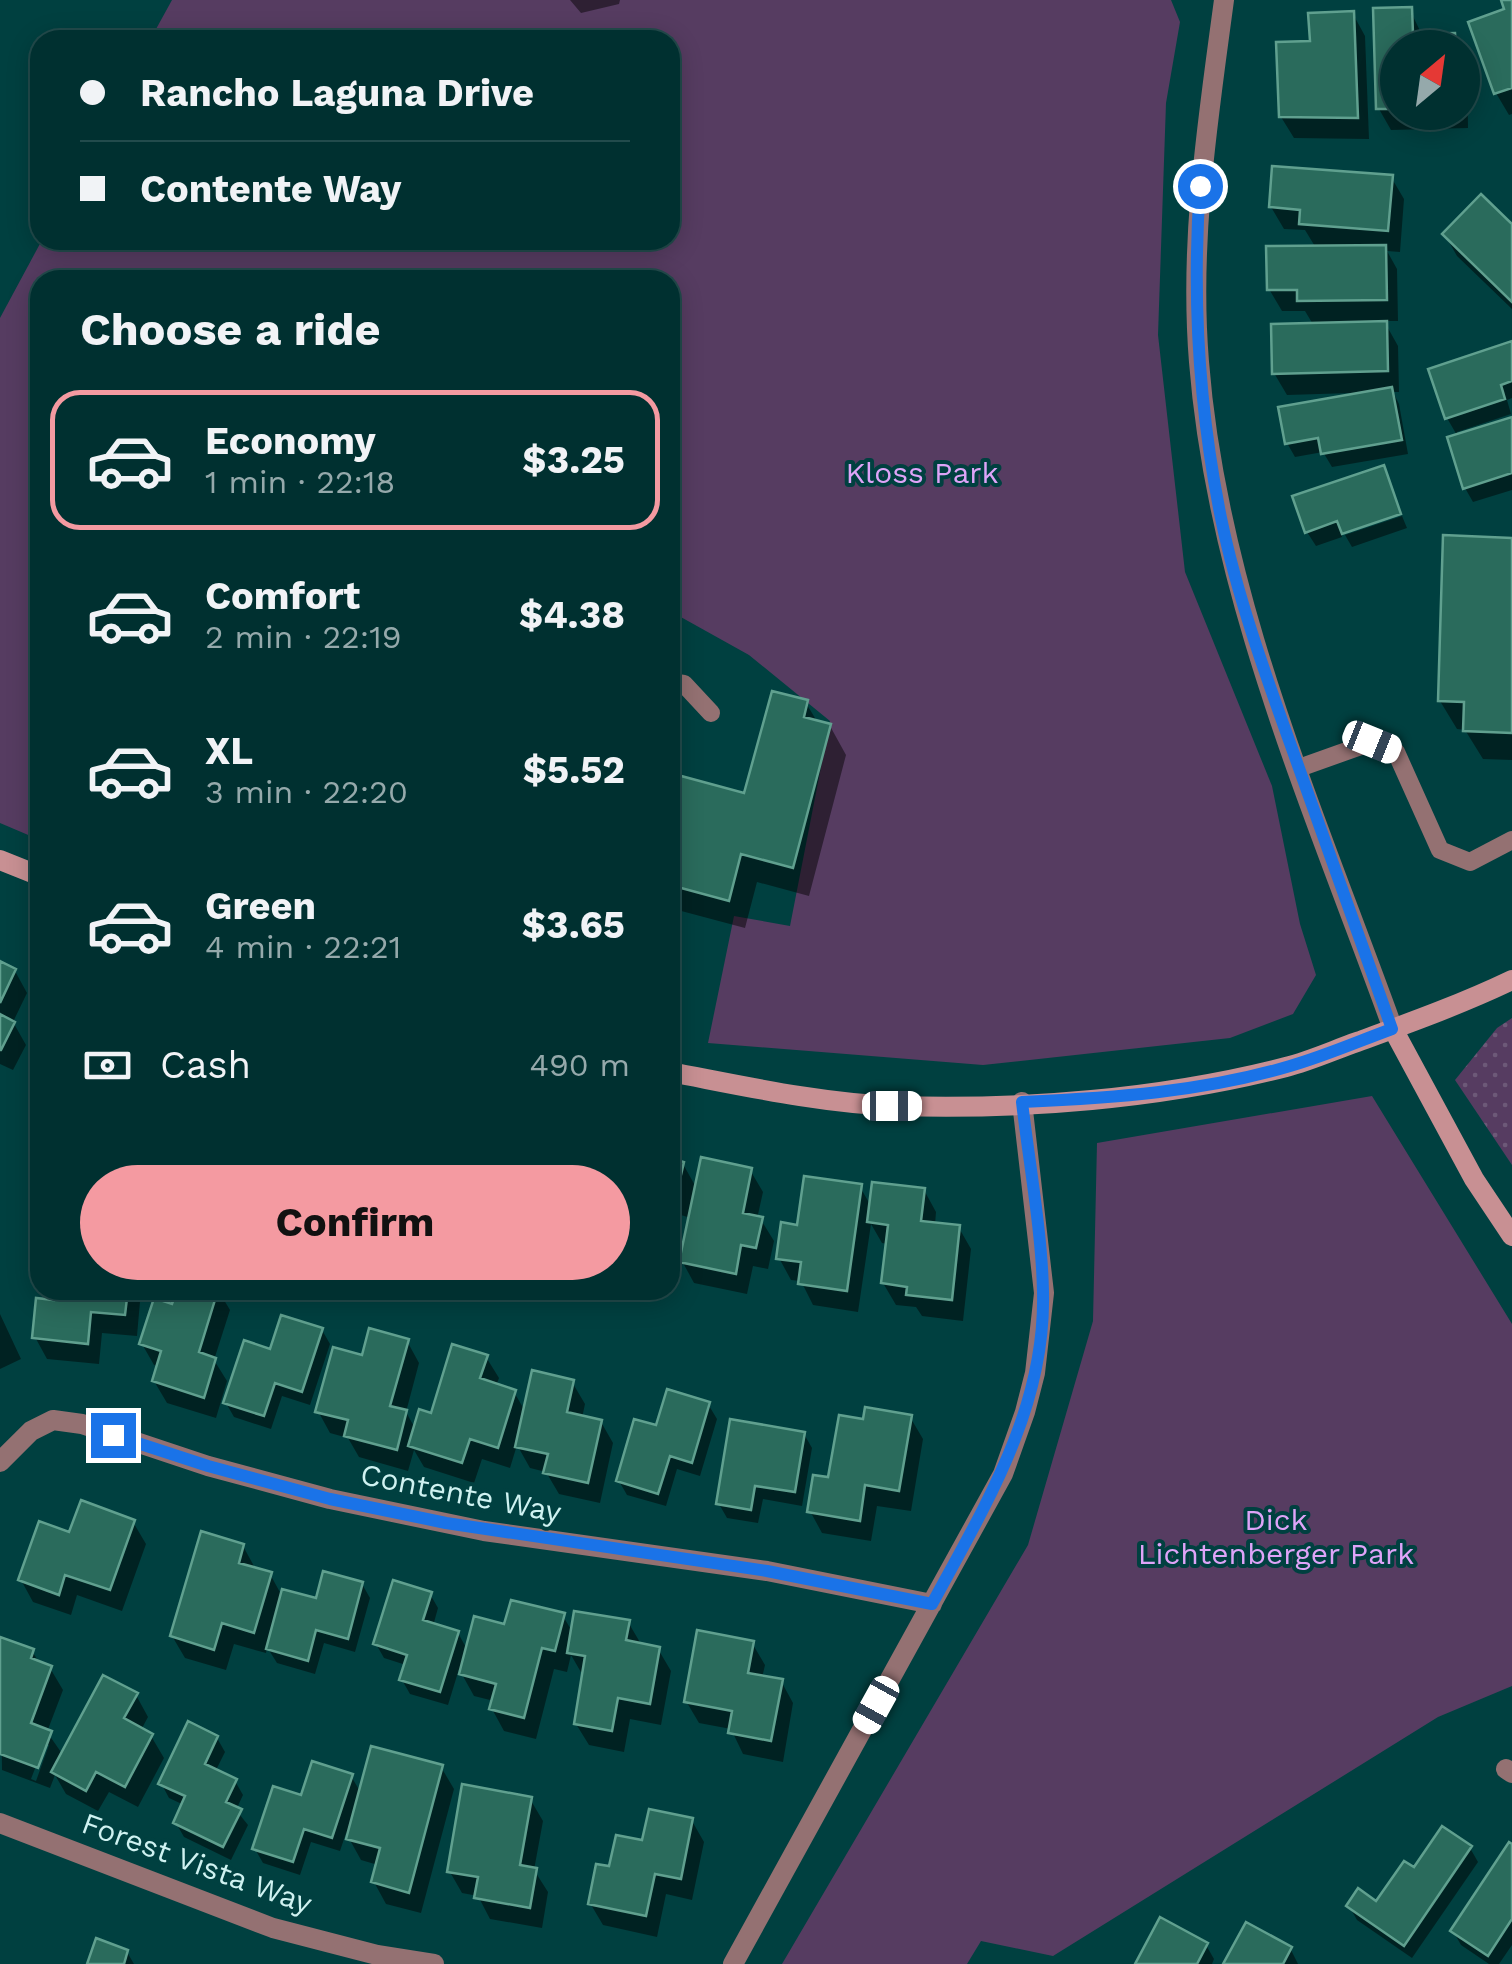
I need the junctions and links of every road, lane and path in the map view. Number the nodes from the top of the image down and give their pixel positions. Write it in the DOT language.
graph roads {
  1 [pos="1224,0"];
  2 [pos="680,683"];
  3 [pos="710,712"];
  4 [pos="1299,768"];
  5 [pos="1512,840"];
  6 [pos="0,860"];
  7 [pos="30,872"];
  8 [pos="1512,980"];
  9 [pos="1392,1029"];
  10 [pos="680,1074"];
  11 [pos="1022,1102"];
  12 [pos="1512,1236"];
  13 [pos="0,1462"];
  14 [pos="932,1604"];
  15 [pos="0,1823"];
  16 [pos="434,1964"];
  17 [pos="734,1964"];
  1 -- 4 [label="street"];
  2 -- 3 [label="lane"];
  4 -- 5 [label="lane"];
  4 -- 9 [label="street"];
  6 -- 7 [label="street"];
  8 -- 9 [label="street"];
  9 -- 11 [label="street"];
  9 -- 12 [label="street"];
  10 -- 11 [label="street"];
  11 -- 14 [label="street"];
  13 -- 14 [label="street, Contente Way"];
  14 -- 17 [label="street"];
  15 -- 16 [label="street, Forest Vista Way"];
}
